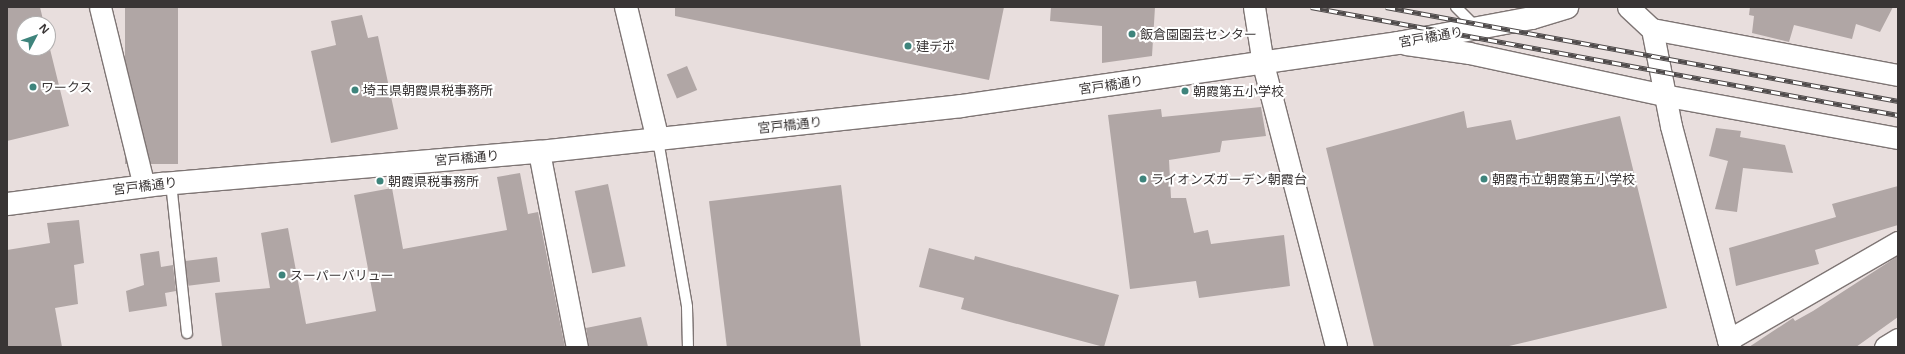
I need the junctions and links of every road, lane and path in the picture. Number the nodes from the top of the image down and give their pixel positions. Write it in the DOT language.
graph roads {
  1 [pos="100,7"];
  2 [pos="626,7"];
  3 [pos="1254,7"];
  4 [pos="1456,7"];
  5 [pos="1567,7"];
  6 [pos="1628,7"];
  7 [pos="1530,12"];
  8 [pos="1477,28"];
  9 [pos="1652,29"];
  10 [pos="1398,43"];
  11 [pos="1263,64"];
  12 [pos="1898,75"];
  13 [pos="1663,95"];
  14 [pos="1898,138"];
  15 [pos="658,140"];
  16 [pos="539,152"];
  17 [pos="171,183"];
  18 [pos="144,186"];
  19 [pos="7,204"];
  20 [pos="1898,242"];
  21 [pos="187,333"];
  22 [pos="1898,339"];
  23 [pos="1729,344"];
  24 [pos="577,347"];
  25 [pos="688,347"];
  26 [pos="1336,347"];
  27 [pos="1885,347"];
  1 -- 18 [label="street"];
  2 -- 15 [label="street"];
  3 -- 11 [label="street"];
  4 -- 8 [label="lane"];
  5 -- 7 [label="street, 宮戸橋通り"];
  6 -- 9 [label="street"];
  7 -- 8 [label="street, 宮戸橋通り"];
  8 -- 10 [label="street, 宮戸橋通り"];
  9 -- 12 [label="street"];
  9 -- 13 [label="street"];
  10 -- 11 [label="street, 宮戸橋通り"];
  10 -- 13 [label="street"];
  11 -- 15 [label="street, 宮戸橋通り"];
  11 -- 26 [label="street"];
  13 -- 14 [label="street"];
  13 -- 23 [label="street"];
  15 -- 16 [label="street, 宮戸橋通り"];
  15 -- 25 [label="lane"];
  16 -- 17 [label="street, 宮戸橋通り"];
  16 -- 24 [label="street"];
  17 -- 18 [label="street, 宮戸橋通り"];
  17 -- 21 [label="lane"];
  18 -- 19 [label="street, 宮戸橋通り"];
  20 -- 23 [label="street"];
  22 -- 27 [label="street"];
}
